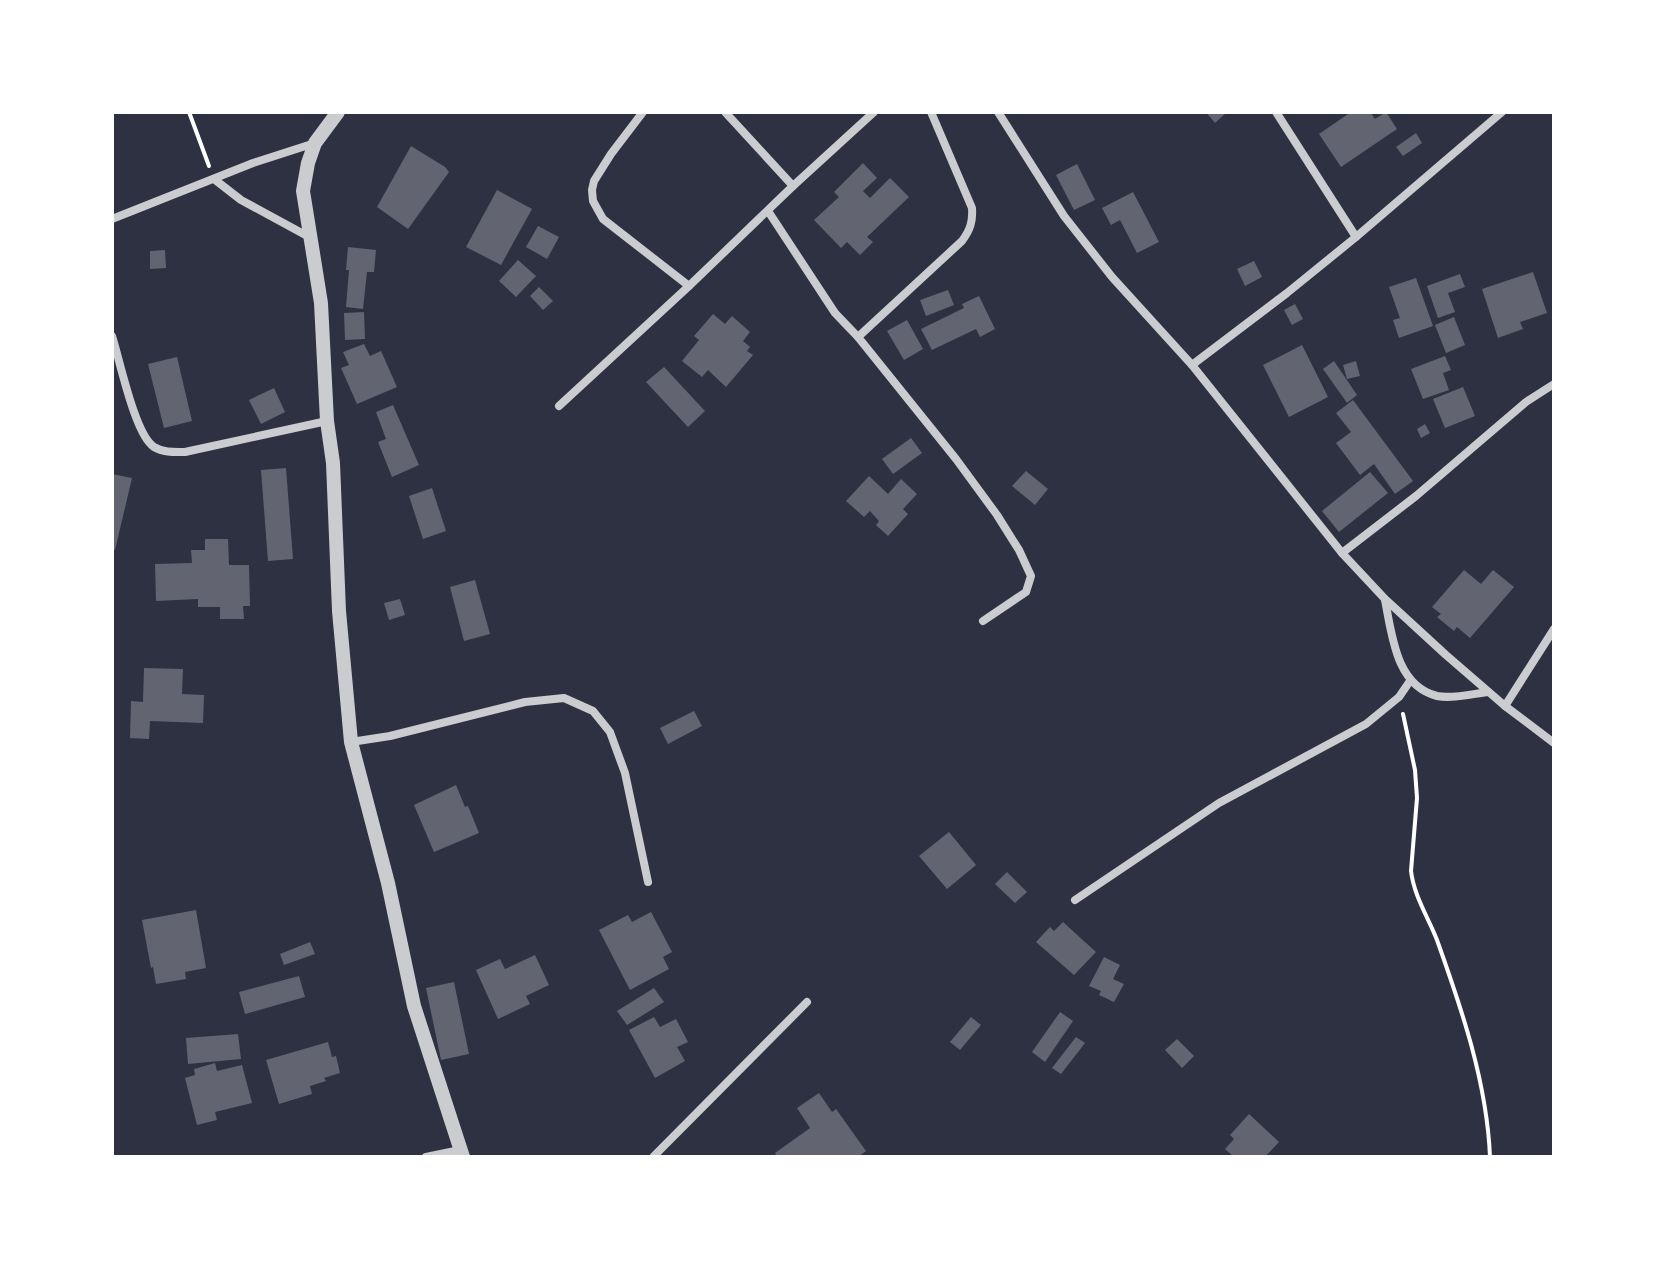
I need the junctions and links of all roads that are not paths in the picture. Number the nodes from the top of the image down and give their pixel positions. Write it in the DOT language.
graph roads {
  1 [pos="338,112"];
  2 [pos="643,112"];
  3 [pos="725,112"];
  4 [pos="874,112"];
  5 [pos="931,112"];
  6 [pos="998,112"];
  7 [pos="1276,112"];
  8 [pos="1502,112"];
  9 [pos="315,143"];
  10 [pos="214,179"];
  11 [pos="793,186"];
  12 [pos="768,211"];
  13 [pos="112,219"];
  14 [pos="1356,237"];
  15 [pos="311,238"];
  16 [pos="689,286"];
  17 [pos="112,336"];
  18 [pos="858,337"];
  19 [pos="1192,365"];
  20 [pos="1554,384"];
  21 [pos="559,406"];
  22 [pos="327,421"];
  23 [pos="1342,553"];
  24 [pos="1385,599"];
  25 [pos="983,621"];
  26 [pos="1554,629"];
  27 [pos="1410,681"];
  28 [pos="1488,692"];
  29 [pos="1505,706"];
  30 [pos="351,742"];
  31 [pos="1554,743"];
  32 [pos="648,882"];
  33 [pos="1075,900"];
  34 [pos="807,1002"];
  35 [pos="462,1154"];
  36 [pos="426,1157"];
  37 [pos="653,1157"];
  1 -- 9 [label="street"];
  2 -- 16 [label="street"];
  3 -- 11 [label="street"];
  4 -- 11 [label="street"];
  5 -- 18 [label="street"];
  6 -- 19 [label="street"];
  7 -- 14 [label="street"];
  8 -- 14 [label="street"];
  9 -- 10 [label="street"];
  9 -- 15 [label="street"];
  10 -- 13 [label="street"];
  10 -- 15 [label="street"];
  11 -- 12 [label="street"];
  12 -- 16 [label="street"];
  12 -- 18 [label="street"];
  14 -- 19 [label="street"];
  15 -- 22 [label="street"];
  16 -- 21 [label="street"];
  17 -- 22 [label="street"];
  18 -- 25 [label="street"];
  19 -- 23 [label="street"];
  20 -- 23 [label="street"];
  22 -- 30 [label="street"];
  23 -- 24 [label="street"];
  24 -- 27 [label="street"];
  24 -- 28 [label="street"];
  26 -- 29 [label="street"];
  27 -- 28 [label="street"];
  27 -- 33 [label="street"];
  28 -- 29 [label="street"];
  29 -- 31 [label="street"];
  30 -- 32 [label="street"];
  30 -- 35 [label="street"];
  34 -- 37 [label="street"];
  35 -- 36 [label="street"];
}
